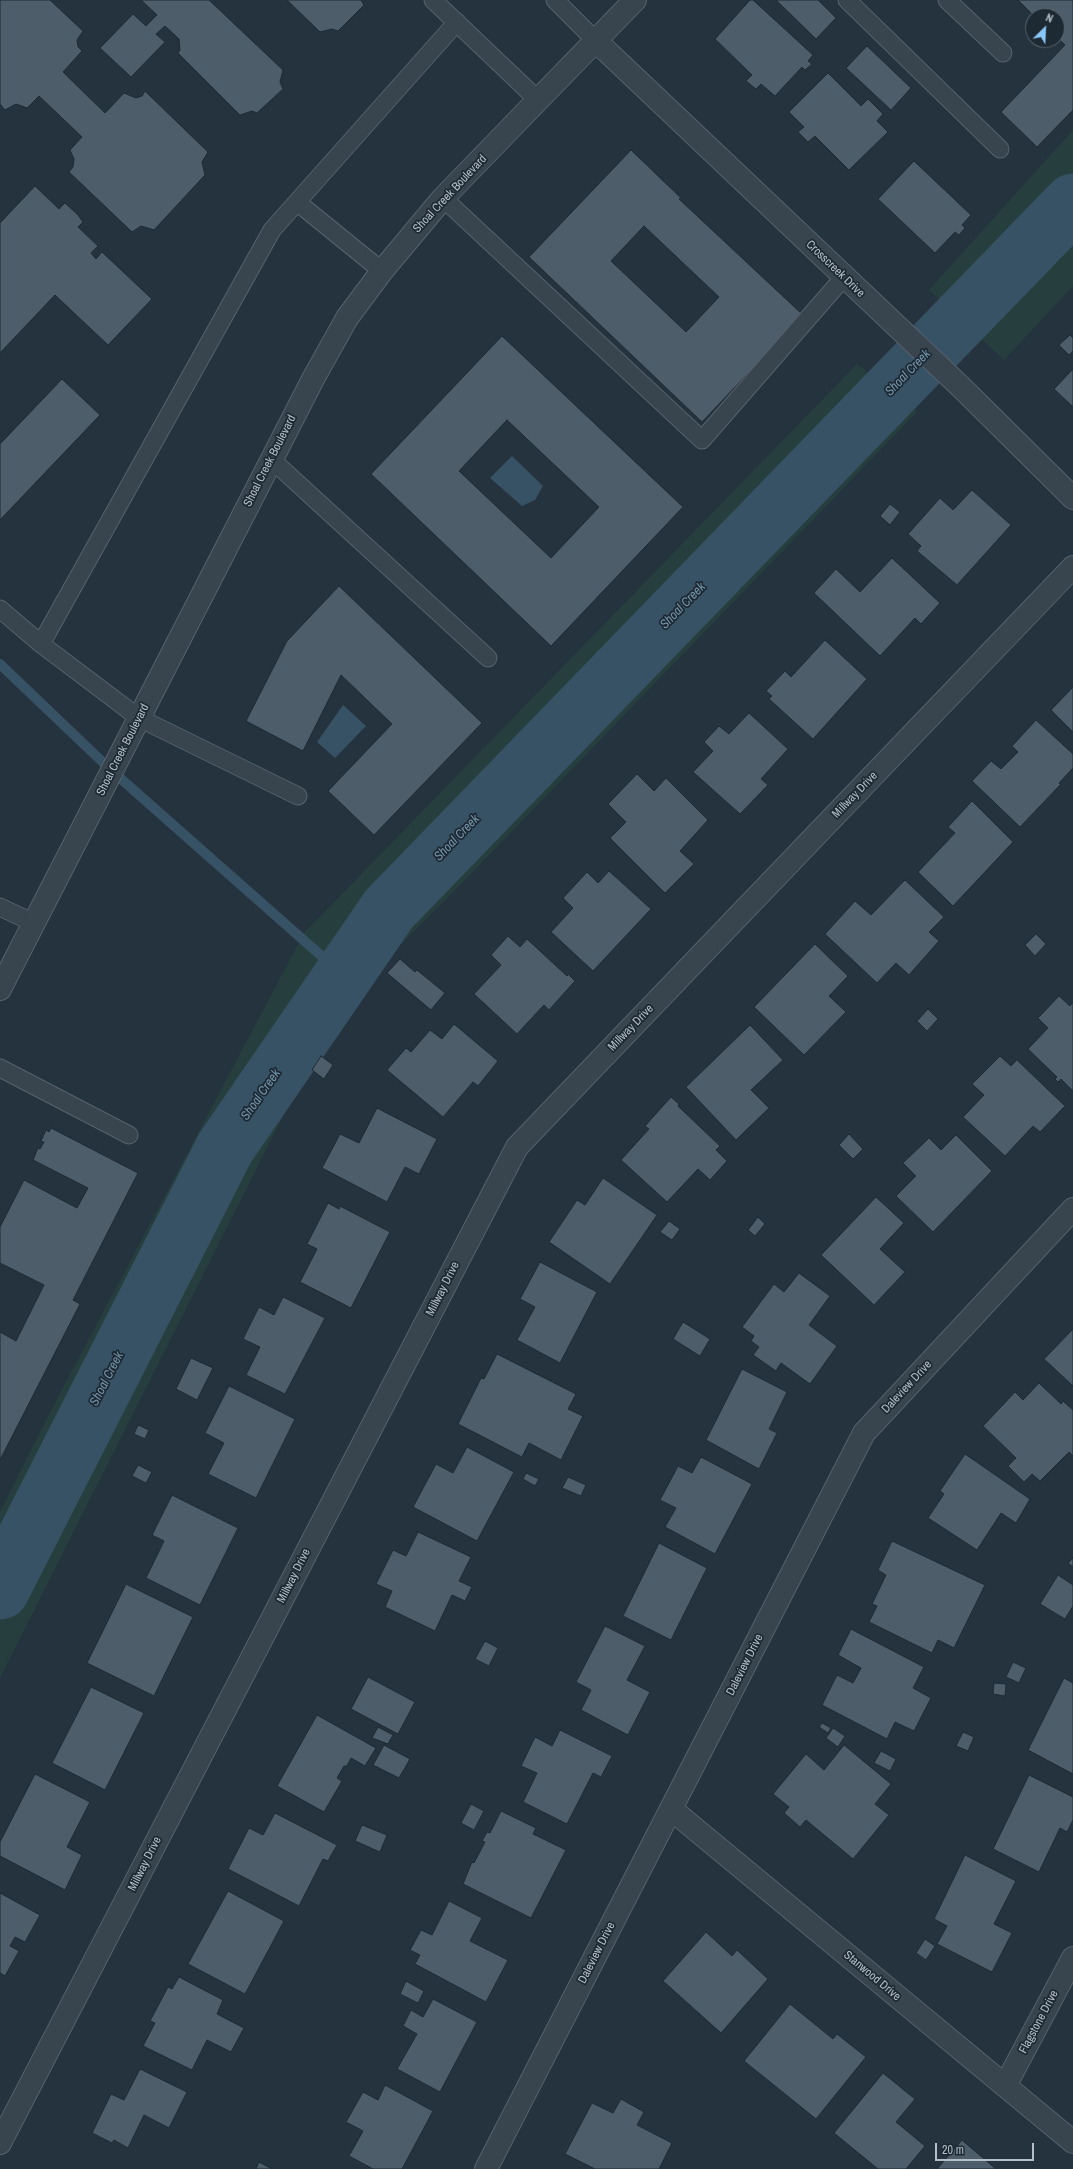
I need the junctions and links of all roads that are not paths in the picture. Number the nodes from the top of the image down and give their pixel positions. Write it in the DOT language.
graph roads {
  1 [pos="433,0"];
  2 [pos="555,0"];
  3 [pos="635,0"];
  4 [pos="847,0"];
  5 [pos="947,0"];
  6 [pos="457,22"];
  7 [pos="596,41"];
  8 [pos="1003,53"];
  9 [pos="539,101"];
  10 [pos="1000,149"];
  11 [pos="443,198"];
  12 [pos="297,202"];
  13 [pos="382,271"];
  14 [pos="844,277"];
  15 [pos="271,459"];
  16 [pos="1073,498"];
  17 [pos="1073,567"];
  18 [pos="0,609"];
  19 [pos="41,644"];
  20 [pos="488,658"];
  21 [pos="139,718"];
  22 [pos="298,796"];
  23 [pos="0,907"];
  24 [pos="34,923"];
  25 [pos="0,989"];
  26 [pos="0,1068"];
  27 [pos="129,1135"];
  28 [pos="1073,1209"];
  29 [pos="671,1809"];
  30 [pos="1073,1958"];
  31 [pos="1005,2086"];
  32 [pos="1073,2142"];
  33 [pos="0,2143"];
  34 [pos="486,2169"];
  1 -- 6 [label="lane"];
  2 -- 7 [label="lane"];
  3 -- 7 [label="street, Shoal Creek Boulevard"];
  4 -- 10 [label="lane"];
  5 -- 8 [label="lane"];
  6 -- 9 [label="lane"];
  6 -- 12 [label="lane"];
  7 -- 9 [label="street, Shoal Creek Boulevard"];
  7 -- 14 [label="street, Crosscreek Drive"];
  9 -- 11 [label="street, Shoal Creek Boulevard"];
  11 -- 13 [label="street, Shoal Creek Boulevard"];
  11 -- 14 [label="lane"];
  12 -- 13 [label="lane"];
  12 -- 19 [label="lane"];
  13 -- 15 [label="street, Shoal Creek Boulevard"];
  14 -- 16 [label="street, Crosscreek Drive"];
  15 -- 20 [label="lane"];
  15 -- 21 [label="street, Shoal Creek Boulevard"];
  17 -- 33 [label="street, Millway Drive"];
  18 -- 19 [label="lane"];
  19 -- 21 [label="lane"];
  21 -- 22 [label="lane"];
  21 -- 24 [label="street, Shoal Creek Boulevard"];
  23 -- 24 [label="lane"];
  24 -- 25 [label="street, Shoal Creek Boulevard"];
  26 -- 27 [label="lane"];
  28 -- 29 [label="street, Daleview Drive"];
  29 -- 31 [label="street, Stanwood Drive"];
  29 -- 34 [label="street, Daleview Drive"];
  30 -- 31 [label="street, Flagstone Drive"];
  31 -- 32 [label="street, Stanwood Drive"];
}
